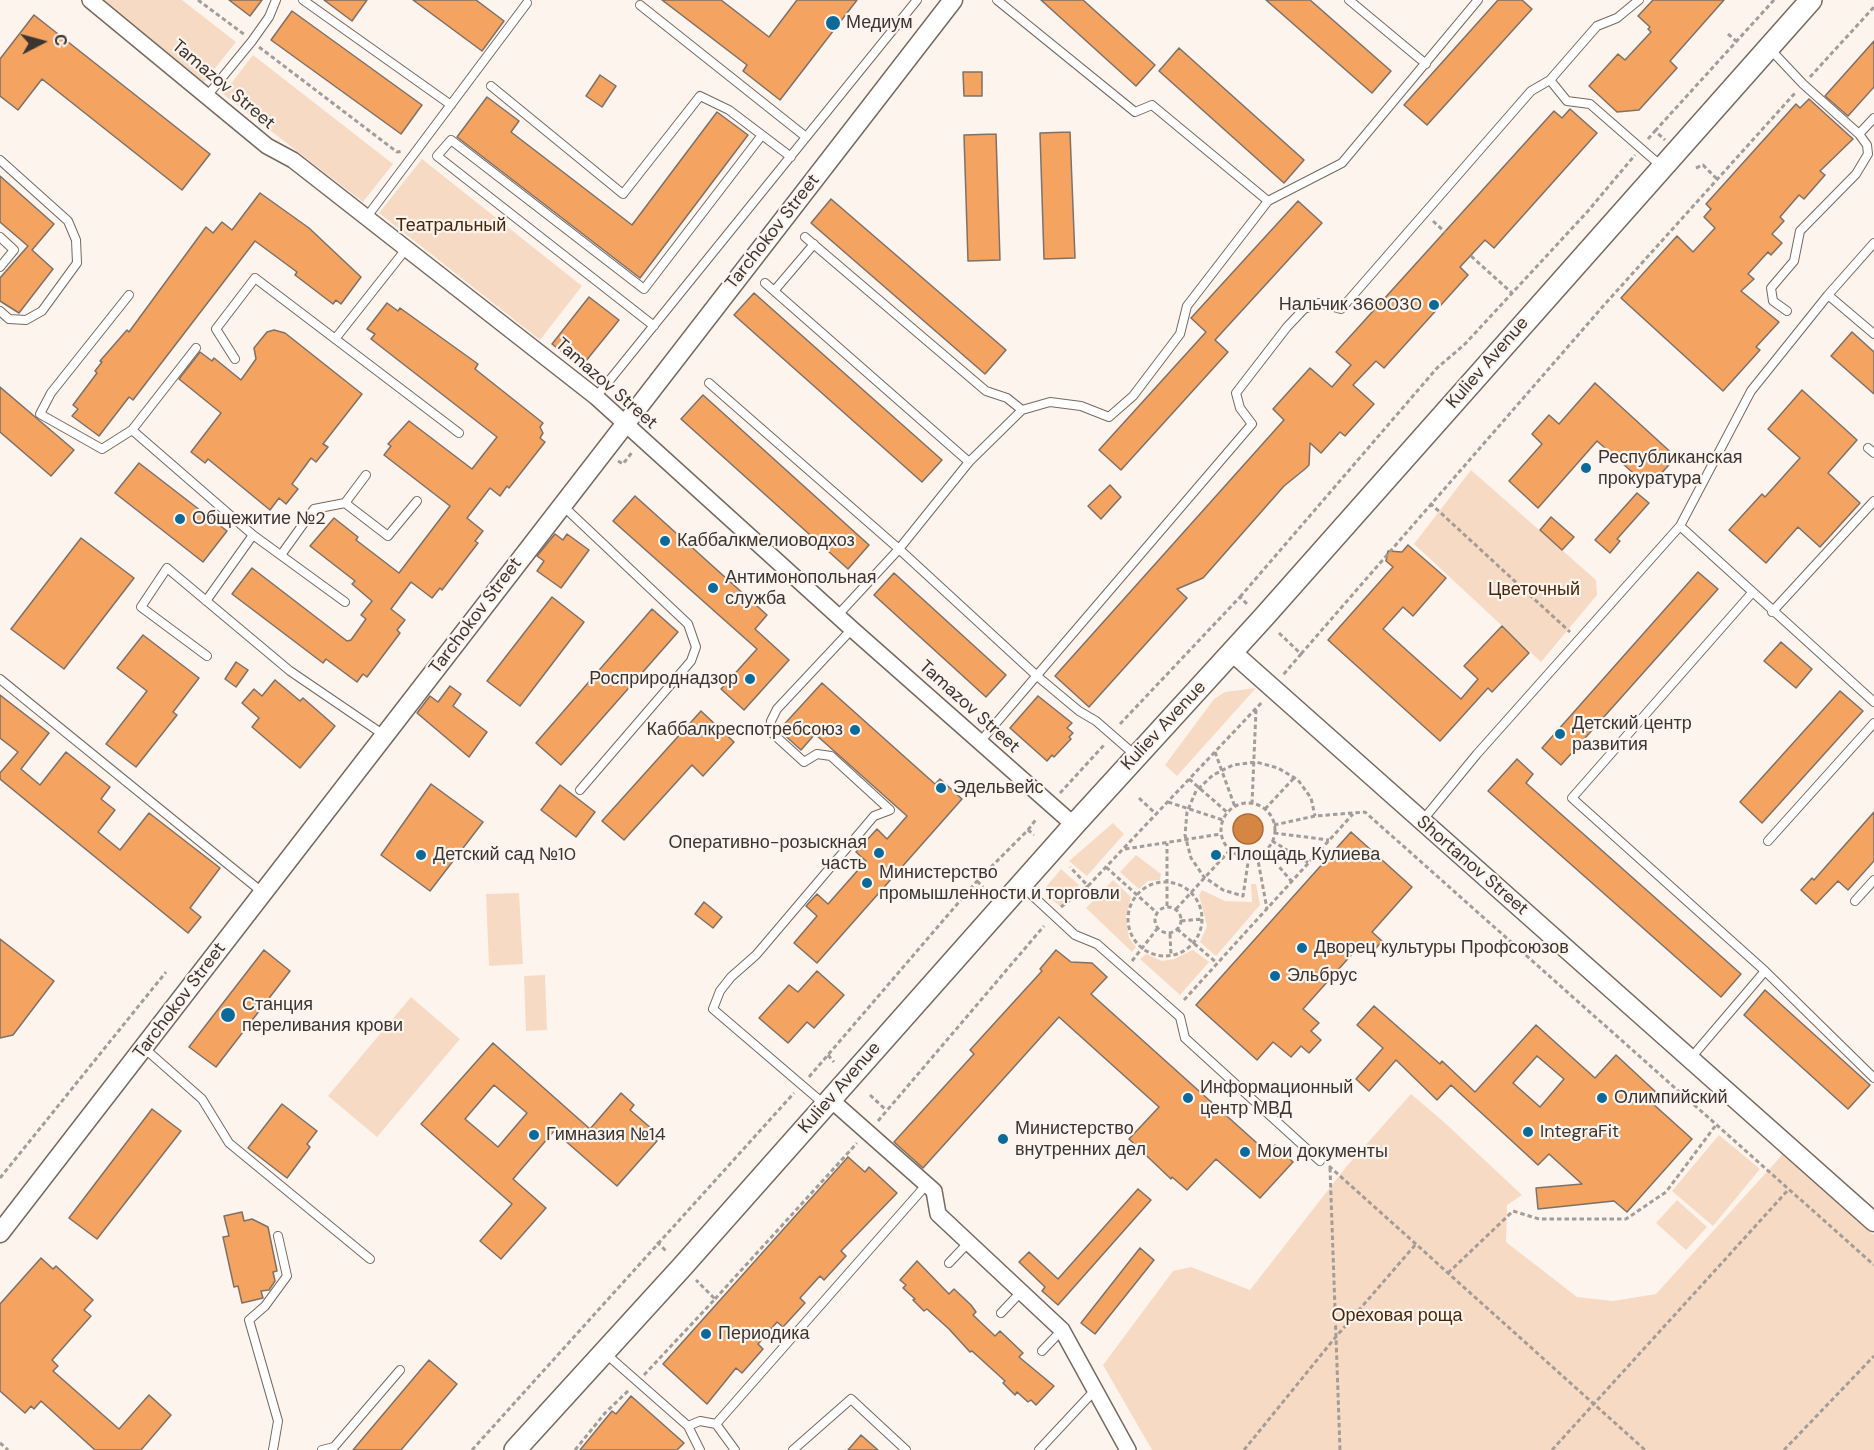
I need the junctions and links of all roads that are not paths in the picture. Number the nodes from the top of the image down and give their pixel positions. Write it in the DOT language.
graph roads {
  1 [pos="90,0"];
  2 [pos="276,0"];
  3 [pos="303,0"];
  4 [pos="917,0"];
  5 [pos="953,0"];
  6 [pos="998,0"];
  7 [pos="1348,0"];
  8 [pos="1478,0"];
  9 [pos="1639,0"];
  10 [pos="1811,0"];
  11 [pos="526,1"];
  12 [pos="640,6"];
  13 [pos="1768,48"];
  14 [pos="1426,64"];
  15 [pos="1550,80"];
  16 [pos="491,86"];
  17 [pos="207,96"];
  18 [pos="451,105"];
  19 [pos="1874,118"];
  20 [pos="1859,134"];
  21 [pos="762,135"];
  22 [pos="806,137"];
  23 [pos="790,157"];
  24 [pos="0,160"];
  25 [pos="1662,167"];
  26 [pos="1268,201"];
  27 [pos="366,218"];
  28 [pos="0,237"];
  29 [pos="805,237"];
  30 [pos="1874,243"];
  31 [pos="814,244"];
  32 [pos="406,249"];
  33 [pos="0,267"];
  34 [pos="765,283"];
  35 [pos="774,291"];
  36 [pos="129,295"];
  37 [pos="1828,295"];
  38 [pos="0,311"];
  39 [pos="1787,311"];
  40 [pos="654,326"];
  41 [pos="1874,334"];
  42 [pos="335,339"];
  43 [pos="196,348"];
  44 [pos="235,360"];
  45 [pos="710,383"];
  46 [pos="596,397"];
  47 [pos="1022,410"];
  48 [pos="624,425"];
  49 [pos="132,430"];
  50 [pos="459,433"];
  51 [pos="969,462"];
  52 [pos="366,475"];
  53 [pos="417,501"];
  54 [pos="1874,501"];
  55 [pos="345,503"];
  56 [pos="561,504"];
  57 [pos="1680,526"];
  58 [pos="253,535"];
  59 [pos="899,549"];
  60 [pos="280,555"];
  61 [pos="1751,594"];
  62 [pos="206,601"];
  63 [pos="345,602"];
  64 [pos="1772,612"];
  65 [pos="837,616"];
  66 [pos="852,629"];
  67 [pos="1232,652"];
  68 [pos="207,656"];
  69 [pos="1036,676"];
  70 [pos="0,679"];
  71 [pos="1874,702"];
  72 [pos="1874,723"];
  73 [pos="384,735"];
  74 [pos="979,743"];
  75 [pos="1137,756"];
  76 [pos="580,790"];
  77 [pos="1422,822"];
  78 [pos="1074,825"];
  79 [pos="1768,841"];
  80 [pos="1874,880"];
  81 [pos="1021,885"];
  82 [pos="262,892"];
  83 [pos="1855,901"];
  84 [pos="1765,971"];
  85 [pos="144,1048"];
  86 [pos="1690,1059"];
  87 [pos="1874,1078"];
  88 [pos="827,1102"];
  89 [pos="1320,1161"];
  90 [pos="927,1184"];
  91 [pos="1874,1222"];
  92 [pos="0,1233"];
  93 [pos="278,1236"];
  94 [pos="968,1243"];
  95 [pos="370,1259"];
  96 [pos="949,1263"];
  97 [pos="1020,1293"];
  98 [pos="1001,1313"];
  99 [pos="1062,1330"];
  100 [pos="1042,1351"];
  101 [pos="604,1352"];
  102 [pos="400,1370"];
  103 [pos="1095,1390"];
  104 [pos="716,1424"];
  105 [pos="688,1426"];
  106 [pos="273,1450"];
  107 [pos="322,1450"];
  108 [pos="515,1450"];
  109 [pos="700,1450"];
  110 [pos="735,1450"];
  111 [pos="793,1450"];
  112 [pos="906,1450"];
  113 [pos="1039,1450"];
  114 [pos="1128,1450"];
  1 -- 17 [label="street, Tamazov Street"];
  2 -- 17 [label="lane"];
  3 -- 18 [label="lane"];
  4 -- 22 [label="lane"];
  5 -- 48 [label="street, Tarchokov Street"];
  6 -- 26 [label="lane"];
  7 -- 14 [label="lane"];
  8 -- 14 [label="lane"];
  9 -- 15 [label="lane"];
  10 -- 13 [label="main road, Kuliev Avenue"];
  11 -- 18 [label="lane"];
  12 -- 22 [label="lane"];
  13 -- 20 [label="lane"];
  13 -- 25 [label="main road, Kuliev Avenue"];
  14 -- 26 [label="lane"];
  15 -- 25 [label="lane"];
  15 -- 69 [label="lane"];
  16 -- 21 [label="lane"];
  17 -- 27 [label="street, Tamazov Street"];
  18 -- 27 [label="lane"];
  19 -- 20 [label="lane"];
  20 -- 39 [label="lane"];
  21 -- 23 [label="lane"];
  21 -- 40 [label="lane"];
  22 -- 23 [label="lane"];
  23 -- 40 [label="lane"];
  24 -- 38 [label="lane"];
  25 -- 67 [label="main road, Kuliev Avenue"];
  26 -- 47 [label="lane"];
  27 -- 32 [label="street, Tamazov Street"];
  28 -- 33 [label="lane"];
  29 -- 31 [label="lane"];
  30 -- 37 [label="lane"];
  31 -- 35 [label="lane"];
  31 -- 47 [label="lane"];
  32 -- 42 [label="lane"];
  32 -- 46 [label="street, Tamazov Street"];
  34 -- 35 [label="lane"];
  35 -- 51 [label="lane"];
  36 -- 49 [label="lane"];
  37 -- 41 [label="lane"];
  37 -- 57 [label="lane"];
  40 -- 46 [label="lane"];
  42 -- 44 [label="lane"];
  42 -- 50 [label="lane"];
  43 -- 49 [label="lane"];
  45 -- 59 [label="lane"];
  46 -- 48 [label="street, Tamazov Street"];
  47 -- 51 [label="lane"];
  48 -- 56 [label="street, Tarchokov Street"];
  48 -- 65 [label="street, Tamazov Street"];
  49 -- 58 [label="lane"];
  51 -- 59 [label="lane"];
  52 -- 55 [label="lane"];
  53 -- 55 [label="lane"];
  54 -- 64 [label="lane"];
  55 -- 60 [label="lane"];
  56 -- 73 [label="street, Tarchokov Street"];
  56 -- 76 [label="lane"];
  57 -- 61 [label="lane"];
  57 -- 77 [label="lane"];
  58 -- 60 [label="lane"];
  58 -- 62 [label="lane"];
  59 -- 65 [label="lane"];
  59 -- 69 [label="lane"];
  60 -- 63 [label="lane"];
  61 -- 64 [label="lane"];
  61 -- 84 [label="lane"];
  62 -- 68 [label="lane"];
  62 -- 73 [label="lane"];
  64 -- 71 [label="lane"];
  65 -- 66 [label="street, Tamazov Street"];
  66 -- 74 [label="street, Tamazov Street"];
  66 -- 88 [label="lane"];
  67 -- 75 [label="main road, Kuliev Avenue"];
  67 -- 77 [label="street, Shortanov Street"];
  69 -- 74 [label="lane"];
  69 -- 75 [label="lane"];
  70 -- 82 [label="lane"];
  72 -- 79 [label="lane"];
  73 -- 82 [label="street, Tarchokov Street"];
  74 -- 78 [label="street, Tamazov Street"];
  75 -- 78 [label="main road, Kuliev Avenue"];
  77 -- 86 [label="street, Shortanov Street"];
  78 -- 81 [label="main road, Kuliev Avenue"];
  80 -- 83 [label="lane"];
  81 -- 88 [label="main road, Kuliev Avenue"];
  81 -- 89 [label="lane"];
  82 -- 85 [label="street, Tarchokov Street"];
  84 -- 86 [label="lane"];
  84 -- 87 [label="lane"];
  85 -- 92 [label="street, Tarchokov Street"];
  85 -- 95 [label="lane"];
  86 -- 91 [label="street, Shortanov Street"];
  88 -- 90 [label="street"];
  88 -- 101 [label="main road, Kuliev Avenue"];
  90 -- 94 [label="street"];
  90 -- 104 [label="lane"];
  93 -- 106 [label="lane"];
  94 -- 96 [label="lane"];
  94 -- 97 [label="street"];
  97 -- 98 [label="lane"];
  97 -- 99 [label="street"];
  99 -- 100 [label="lane"];
  99 -- 103 [label="street"];
  101 -- 105 [label="lane"];
  101 -- 108 [label="main road, Kuliev Avenue"];
  102 -- 107 [label="lane"];
  103 -- 113 [label="lane"];
  103 -- 114 [label="street"];
  104 -- 105 [label="lane"];
  104 -- 110 [label="lane"];
  105 -- 109 [label="lane"];
  111 -- 112 [label="lane"];
}
